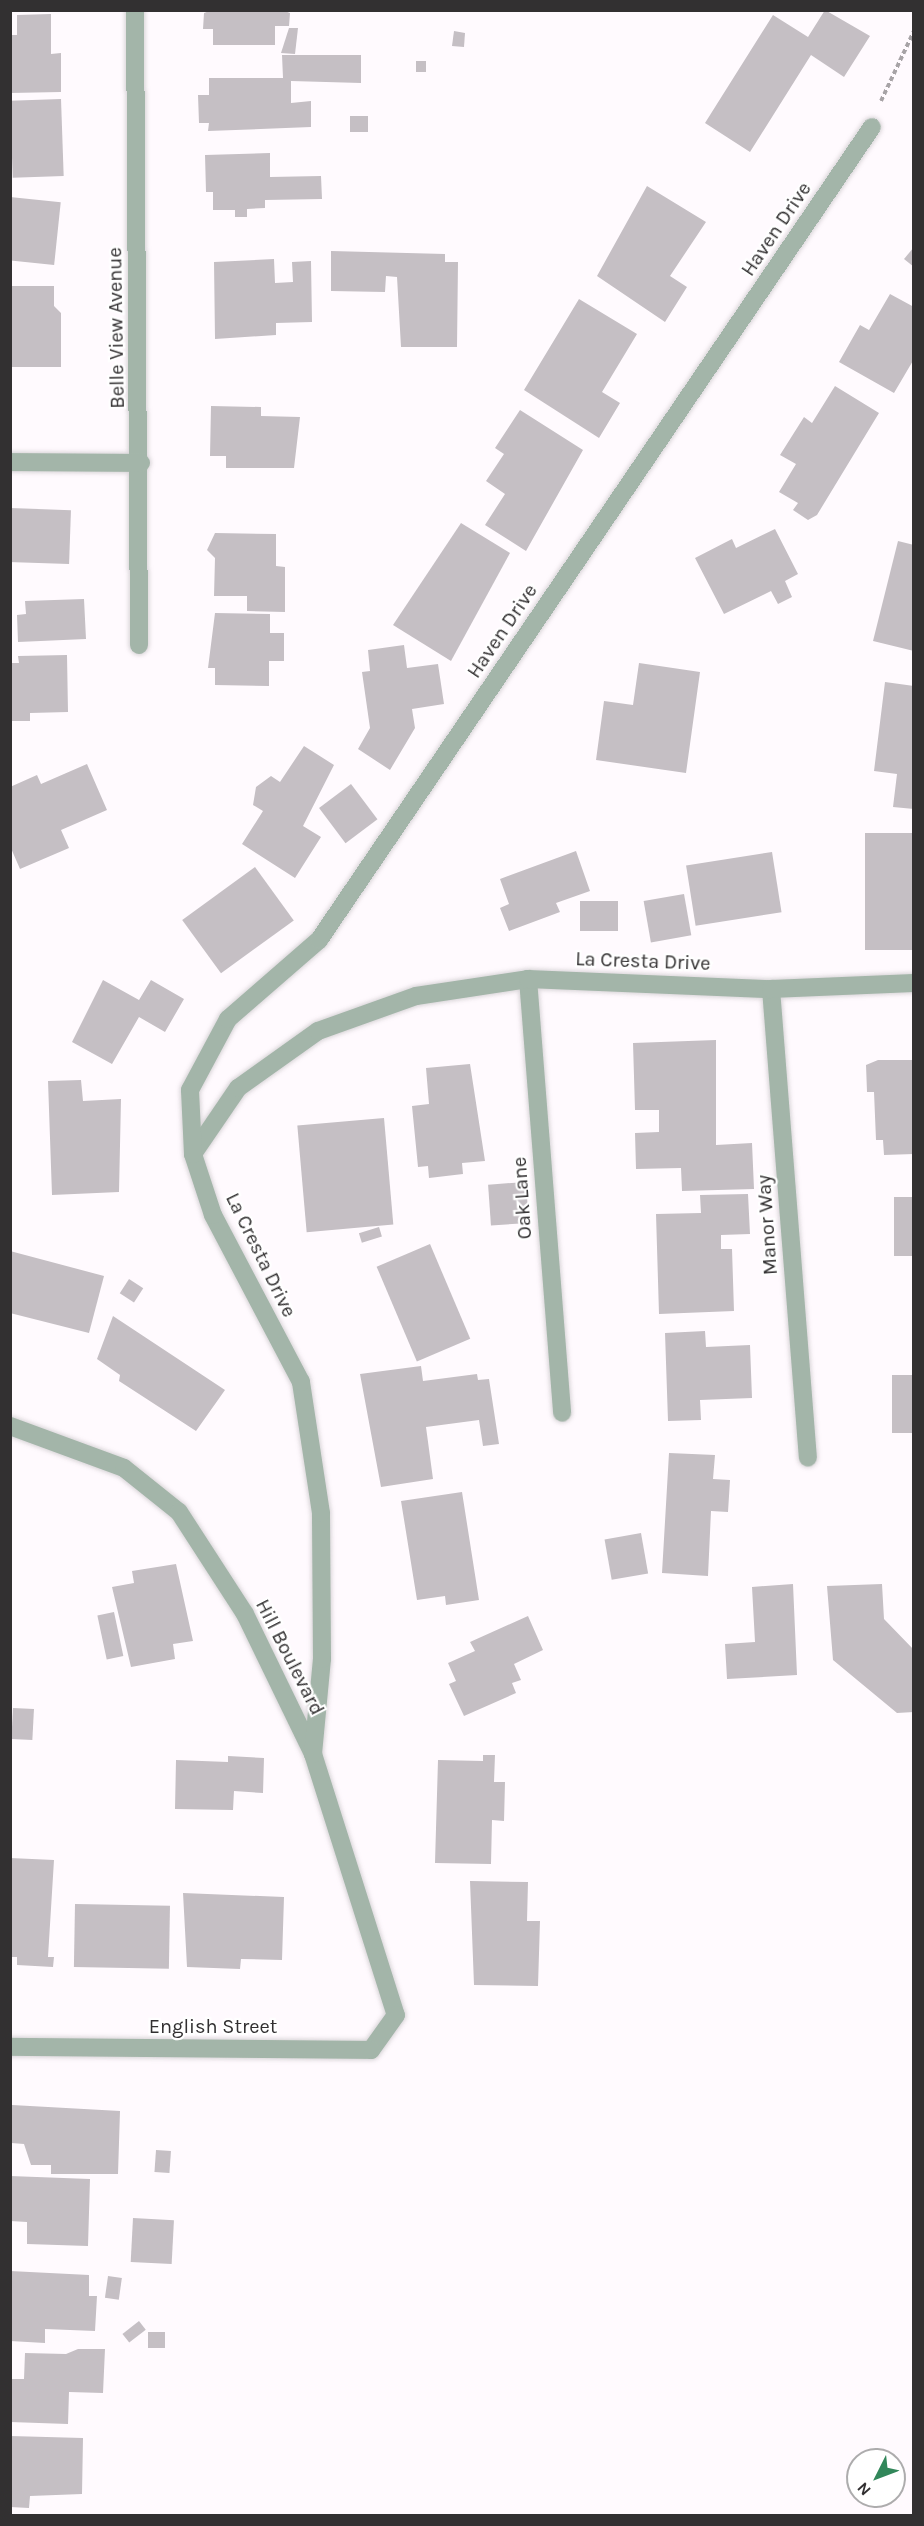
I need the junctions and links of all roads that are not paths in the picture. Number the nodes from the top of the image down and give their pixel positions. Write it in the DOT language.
graph roads {
  1 [pos="135,10"];
  2 [pos="872,127"];
  3 [pos="10,462"];
  4 [pos="141,463"];
  5 [pos="139,645"];
  6 [pos="528,979"];
  7 [pos="914,983"];
  8 [pos="771,989"];
  9 [pos="193,1154"];
  10 [pos="562,1413"];
  11 [pos="15,1432"];
  12 [pos="808,1458"];
  13 [pos="313,1754"];
  14 [pos="396,2015"];
  15 [pos="10,2047"];
  1 -- 4 [label="street, Belle View Avenue"];
  2 -- 9 [label="street, Haven Drive"];
  3 -- 4 [label="street"];
  4 -- 5 [label="street, Belle View Avenue"];
  6 -- 8 [label="street, La Cresta Drive"];
  6 -- 9 [label="street, La Cresta Drive"];
  6 -- 10 [label="street, Oak Lane"];
  7 -- 8 [label="street, La Cresta Drive"];
  8 -- 12 [label="street, Manor Way"];
  9 -- 13 [label="street, La Cresta Drive"];
  11 -- 13 [label="street, Hill Boulevard"];
  13 -- 14 [label="street, Hill Boulevard"];
  14 -- 15 [label="street, English Street"];
}
